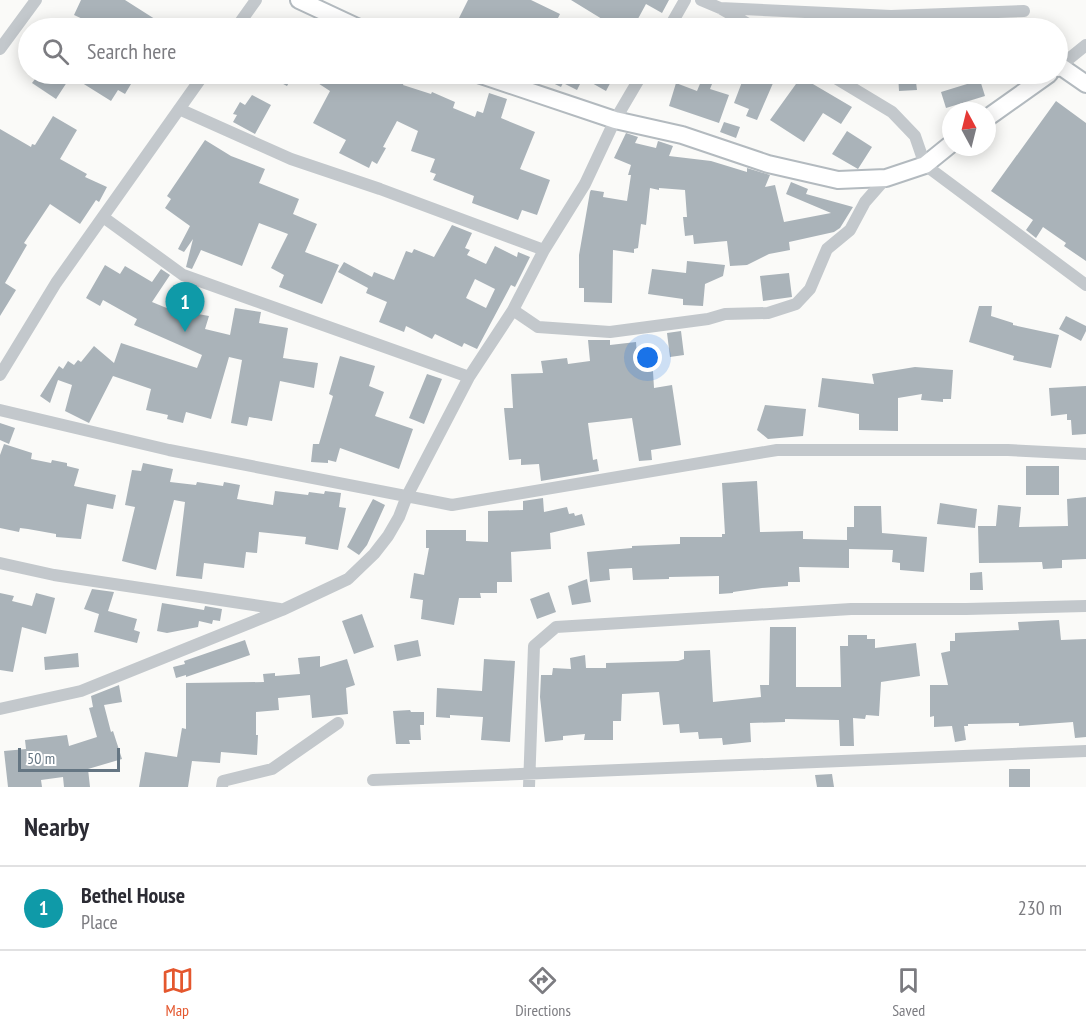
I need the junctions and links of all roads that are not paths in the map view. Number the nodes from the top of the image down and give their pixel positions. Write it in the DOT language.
graph roads {
  1 [pos="36,0"];
  2 [pos="256,0"];
  3 [pos="299,0"];
  4 [pos="686,0"];
  5 [pos="701,0"];
  6 [pos="720,8"];
  7 [pos="1024,11"];
  8 [pos="23,18"];
  9 [pos="243,18"];
  10 [pos="338,18"];
  11 [pos="675,18"];
  12 [pos="738,18"];
  13 [pos="18,24"];
  14 [pos="1086,45"];
  15 [pos="0,49"];
  16 [pos="1068,59"];
  17 [pos="1068,75"];
  18 [pos="197,84"];
  19 [pos="508,84"];
  20 [pos="636,84"];
  21 [pos="846,84"];
  22 [pos="1035,84"];
  23 [pos="1086,84"];
  24 [pos="179,109"];
  25 [pos="996,112"];
  26 [pos="615,120"];
  27 [pos="942,151"];
  28 [pos="925,165"];
  29 [pos="886,178"];
  30 [pos="103,217"];
  31 [pos="544,250"];
  32 [pos="1086,285"];
  33 [pos="513,310"];
  34 [pos="0,375"];
  35 [pos="470,377"];
  36 [pos="0,410"];
  37 [pos="1086,454"];
  38 [pos="407,496"];
  39 [pos="0,564"];
  40 [pos="1086,606"];
  41 [pos="282,610"];
  42 [pos="0,709"];
  43 [pos="338,723"];
  44 [pos="1086,751"];
  45 [pos="373,780"];
  46 [pos="529,781"];
  47 [pos="222,787"];
  1 -- 8 [label="street"];
  2 -- 9 [label="street"];
  3 -- 10 [label="street"];
  4 -- 11 [label="street"];
  5 -- 6 [label="street"];
  6 -- 7 [label="street"];
  6 -- 12 [label="street"];
  13 -- 15 [label="street"];
  14 -- 16 [label="street"];
  17 -- 23 [label="street"];
  18 -- 24 [label="street"];
  19 -- 26 [label="street"];
  20 -- 26 [label="street"];
  21 -- 28 [label="street"];
  22 -- 25 [label="street"];
  24 -- 30 [label="street"];
  24 -- 31 [label="street"];
  26 -- 29 [label="street"];
  26 -- 31 [label="street"];
  27 -- 28 [label="street"];
  28 -- 29 [label="street"];
  28 -- 32 [label="street"];
  29 -- 33 [label="street"];
  30 -- 34 [label="street"];
  30 -- 35 [label="street"];
  31 -- 33 [label="street"];
  33 -- 35 [label="street"];
  35 -- 38 [label="street"];
  36 -- 38 [label="street"];
  37 -- 38 [label="street"];
  38 -- 41 [label="street"];
  39 -- 41 [label="street"];
  40 -- 46 [label="street"];
  41 -- 42 [label="street"];
  43 -- 47 [label="street"];
  44 -- 46 [label="street"];
  45 -- 46 [label="street"];
}
